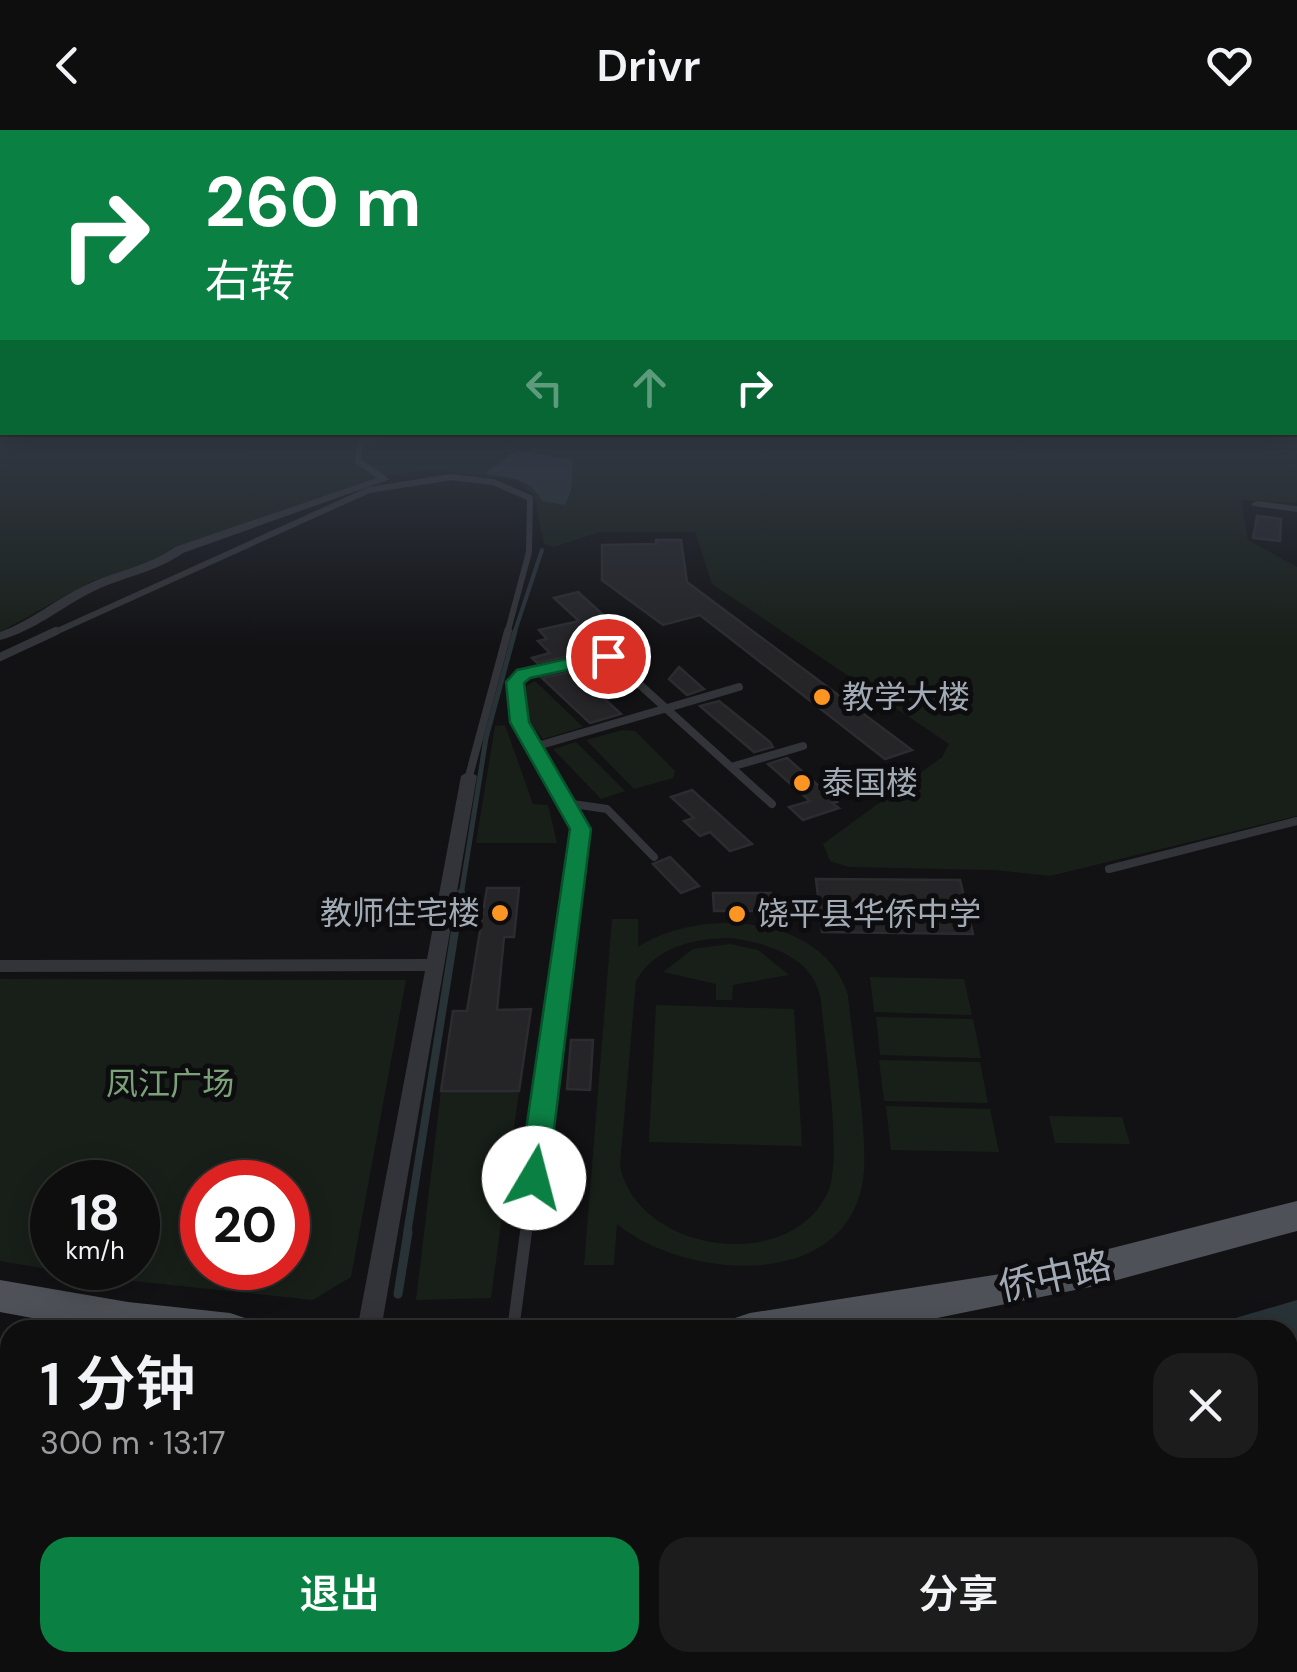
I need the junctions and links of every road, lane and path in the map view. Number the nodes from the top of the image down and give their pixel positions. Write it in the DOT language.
graph roads {
  1 [pos="317,503"];
  2 [pos="340,503"];
  3 [pos="530,503"];
  4 [pos="1258,504"];
  5 [pos="1297,509"];
  6 [pos="0,636"];
  7 [pos="647,647"];
  8 [pos="608,656"];
  9 [pos="0,657"];
  10 [pos="739,686"];
  11 [pos="666,708"];
  12 [pos="803,746"];
  13 [pos="534,747"];
  14 [pos="732,768"];
  15 [pos="469,776"];
  16 [pos="566,803"];
  17 [pos="772,804"];
  18 [pos="1297,822"];
  19 [pos="654,857"];
  20 [pos="1109,868"];
  21 [pos="434,965"];
  22 [pos="0,966"];
  23 [pos="1297,1216"];
  24 [pos="0,1296"];
  25 [pos="137,1320"];
  26 [pos="370,1320"];
  27 [pos="514,1320"];
  28 [pos="839,1320"];
  1 -- 6 [label="street"];
  2 -- 9 [label="lane"];
  3 -- 15 [label="lane"];
  4 -- 5 [label="street"];
  7 -- 8 [label="lane"];
  8 -- 11 [label="lane"];
  8 -- 13 [label="lane"];
  10 -- 11 [label="lane"];
  11 -- 13 [label="lane"];
  11 -- 14 [label="lane"];
  12 -- 14 [label="lane"];
  13 -- 16 [label="lane"];
  14 -- 17 [label="lane"];
  15 -- 21 [label="street"];
  16 -- 19 [label="lane"];
  16 -- 27 [label="lane"];
  18 -- 20 [label="lane"];
  21 -- 22 [label="street"];
  21 -- 26 [label="street"];
  23 -- 28 [label="main road, 侨中路"];
  24 -- 25 [label="main road"];
}
